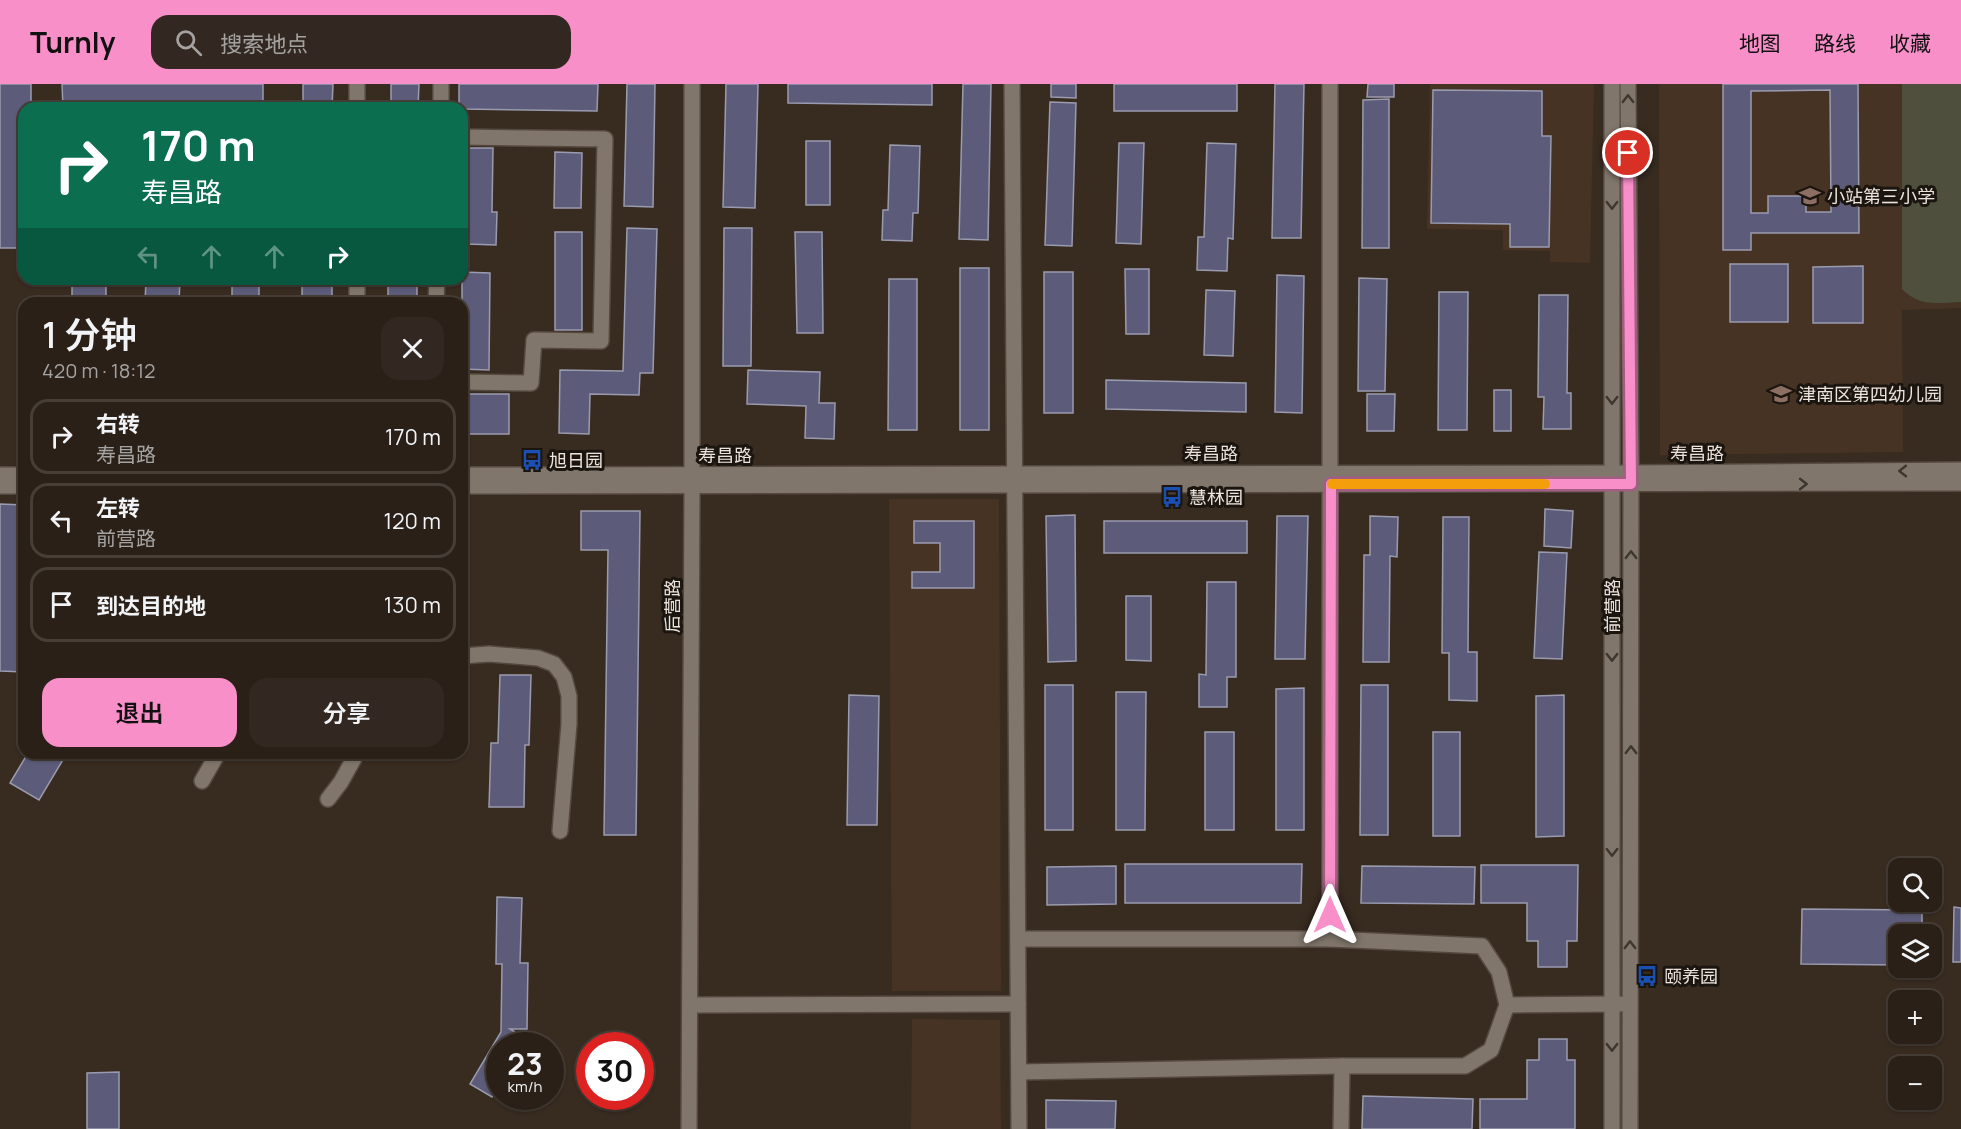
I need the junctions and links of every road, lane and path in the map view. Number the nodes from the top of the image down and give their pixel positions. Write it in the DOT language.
graph roads {
  1 [pos="357,84"];
  2 [pos="441,84"];
  3 [pos="692,84"];
  4 [pos="1012,84"];
  5 [pos="1330,84"];
  6 [pos="1612,84"];
  7 [pos="1628,84"];
  8 [pos="357,102"];
  9 [pos="441,102"];
  10 [pos="468,137"];
  11 [pos="468,382"];
  12 [pos="1961,470"];
  13 [pos="0,475"];
  14 [pos="18,475"];
  15 [pos="468,475"];
  16 [pos="1331,478"];
  17 [pos="1576,478"];
  18 [pos="1015,479"];
  19 [pos="1631,479"];
  20 [pos="692,480"];
  21 [pos="1612,482"];
  22 [pos="1961,483"];
  23 [pos="0,486"];
  24 [pos="18,486"];
  25 [pos="468,486"];
  26 [pos="1612,514"];
  27 [pos="1631,515"];
  28 [pos="468,656"];
  29 [pos="215,759"];
  30 [pos="354,759"];
  31 [pos="202,781"];
  32 [pos="328,799"];
  33 [pos="560,831"];
  34 [pos="1018,939"];
  35 [pos="1330,939"];
  36 [pos="1018,1004"];
  37 [pos="1612,1004"];
  38 [pos="1630,1004"];
  39 [pos="690,1005"];
  40 [pos="1507,1005"];
  41 [pos="1342,1066"];
  42 [pos="1019,1072"];
  43 [pos="689,1129"];
  44 [pos="1019,1129"];
  45 [pos="1341,1129"];
  46 [pos="1612,1129"];
  47 [pos="1630,1129"];
  1 -- 8 [label="street"];
  2 -- 9 [label="street"];
  3 -- 20 [label="street, 后营路"];
  4 -- 18 [label="street"];
  5 -- 16 [label="street"];
  6 -- 21 [label="street, 前营路, one-way"];
  19 -- 7 [label="street, 前营路, one-way"];
  10 -- 11 [label="street"];
  12 -- 19 [label="street, 寿昌路, one-way"];
  13 -- 14 [label="street"];
  15 -- 20 [label="street, 寿昌路"];
  16 -- 17 [label="street, 寿昌路"];
  16 -- 18 [label="street, 寿昌路"];
  16 -- 35 [label="street"];
  17 -- 21 [label="street, 寿昌路"];
  17 -- 26 [label="street"];
  18 -- 20 [label="street, 寿昌路"];
  18 -- 34 [label="street"];
  19 -- 21 [label="street, 寿昌路"];
  19 -- 22 [label="street, 寿昌路, one-way"];
  19 -- 27 [label="street, 前营路"];
  20 -- 25 [label="street, 寿昌路"];
  20 -- 39 [label="street, 后营路"];
  21 -- 26 [label="street, 前营路"];
  21 -- 27 [label="street"];
  23 -- 24 [label="street"];
  26 -- 37 [label="street, 前营路, one-way"];
  38 -- 27 [label="street, 前营路, one-way"];
  28 -- 33 [label="street"];
  29 -- 31 [label="street"];
  30 -- 32 [label="street"];
  34 -- 35 [label="street"];
  34 -- 36 [label="street"];
  35 -- 40 [label="street"];
  36 -- 39 [label="street"];
  36 -- 42 [label="street"];
  37 -- 38 [label="street"];
  37 -- 40 [label="street"];
  37 -- 46 [label="street, 前营路, one-way"];
  38 -- 47 [label="street, 前营路"];
  39 -- 43 [label="street, 后营路"];
  40 -- 41 [label="street"];
  41 -- 42 [label="street"];
  41 -- 45 [label="street"];
  42 -- 44 [label="street"];
}
